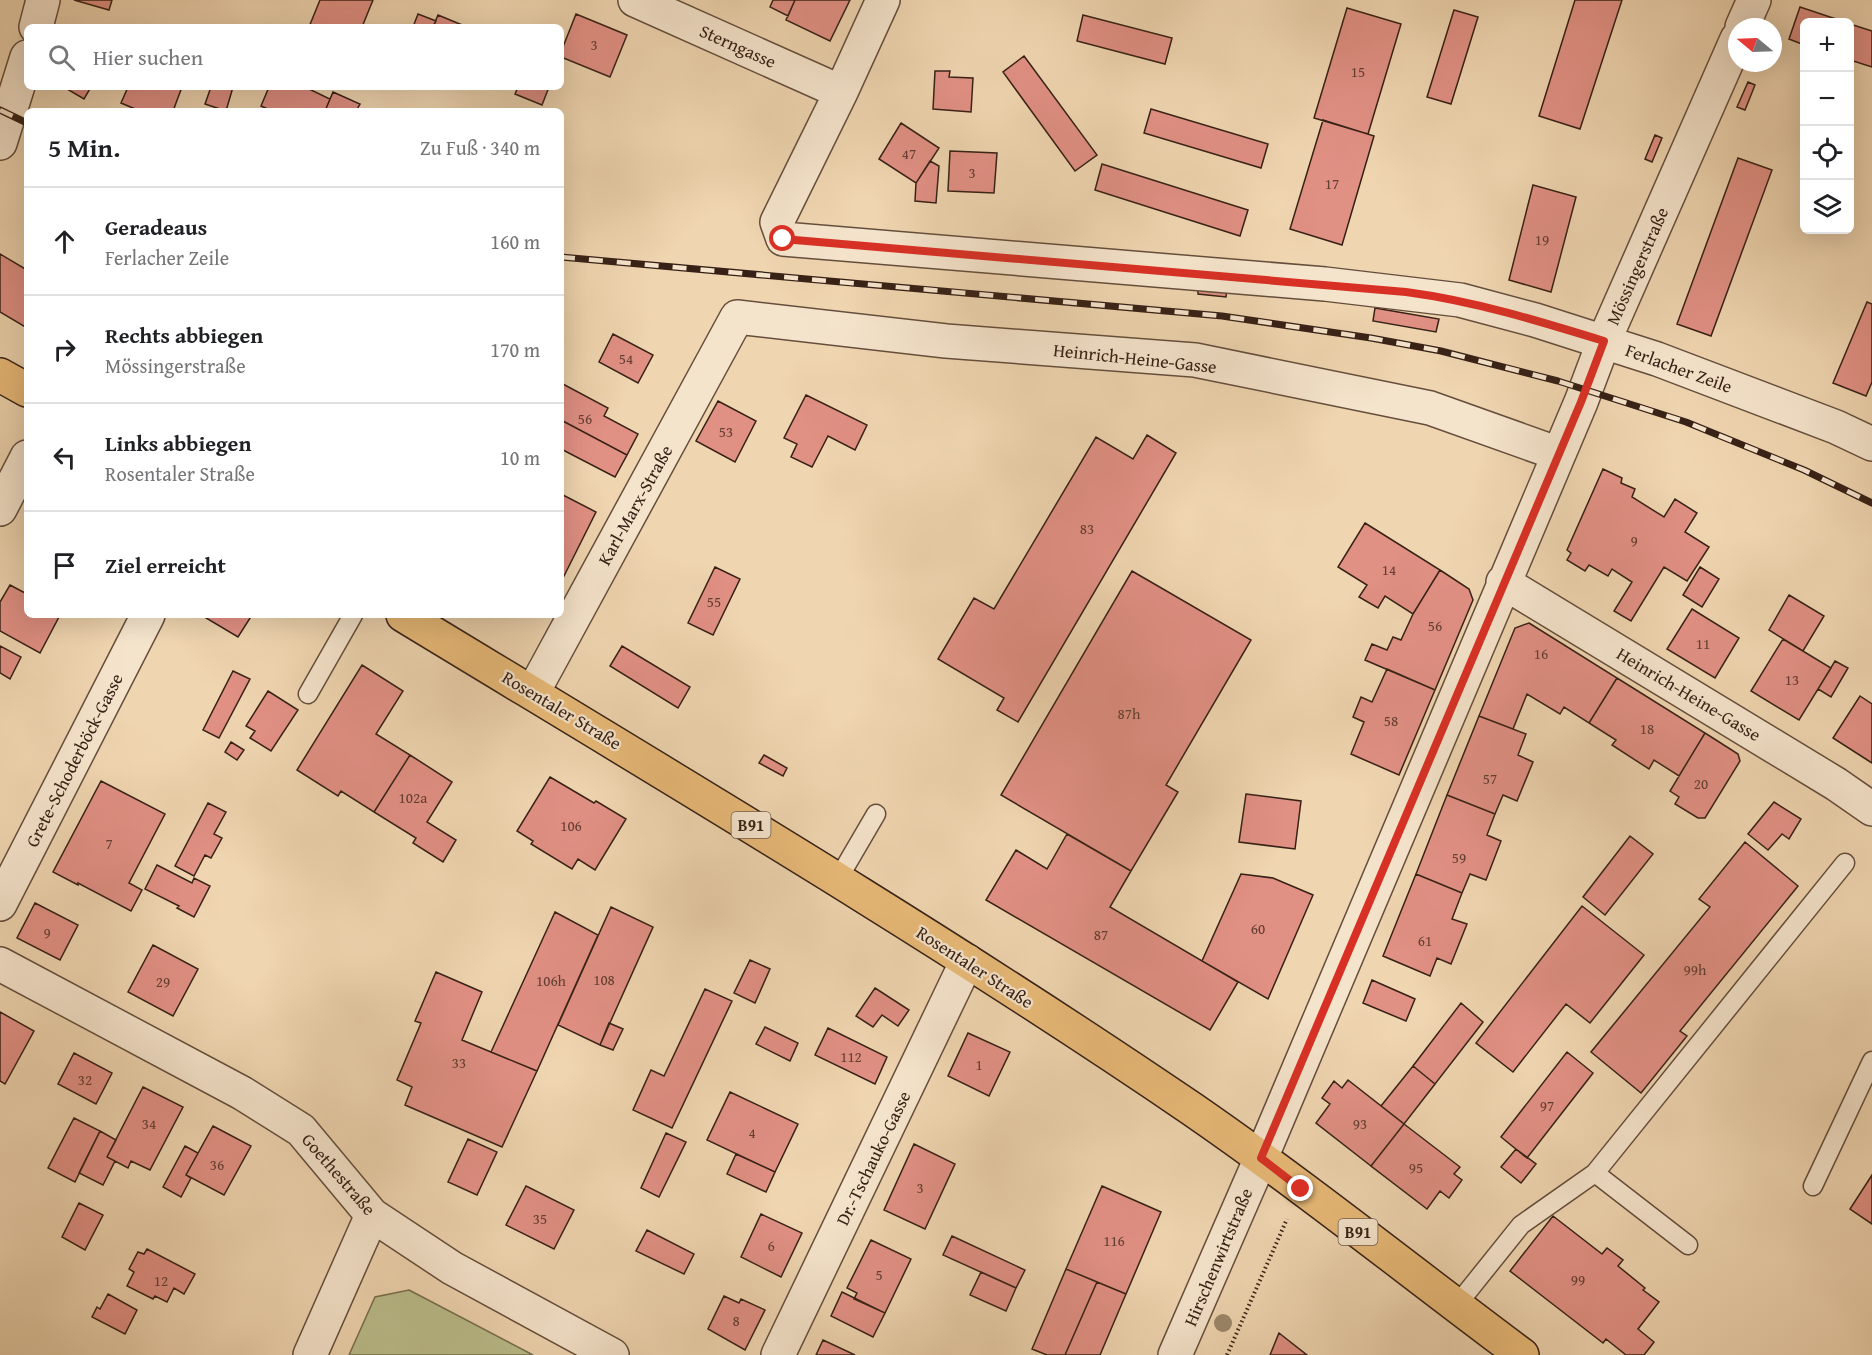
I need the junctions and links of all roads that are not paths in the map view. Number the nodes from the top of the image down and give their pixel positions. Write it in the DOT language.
graph roads {
  1 [pos="43,0"];
  2 [pos="635,0"];
  3 [pos="883,0"];
  4 [pos="1754,0"];
  5 [pos="1746,18"];
  6 [pos="37,24"];
  7 [pos="1728,59"];
  8 [pos="24,67"];
  9 [pos="841,92"];
  10 [pos="0,143"];
  11 [pos="737,317"];
  12 [pos="1604,341"];
  13 [pos="0,375"];
  14 [pos="24,388"];
  15 [pos="1872,444"];
  16 [pos="1559,454"];
  17 [pos="24,463"];
  18 [pos="0,509"];
  19 [pos="1503,582"];
  20 [pos="146,618"];
  21 [pos="351,618"];
  22 [pos="408,618"];
  23 [pos="533,692"];
  24 [pos="308,694"];
  25 [pos="1872,809"];
  26 [pos="876,814"];
  27 [pos="1845,863"];
  28 [pos="838,879"];
  29 [pos="0,904"];
  30 [pos="967,961"];
  31 [pos="0,963"];
  32 [pos="1872,1061"];
  33 [pos="1261,1158"];
  34 [pos="1595,1173"];
  35 [pos="1813,1186"];
  36 [pos="372,1215"];
  37 [pos="1688,1245"];
  38 [pos="1456,1306"];
  39 [pos="310,1355"];
  40 [pos="612,1355"];
  41 [pos="778,1355"];
  42 [pos="1175,1355"];
  43 [pos="1522,1355"];
  1 -- 6 [label="street"];
  2 -- 9 [label="street, Sterngasse"];
  3 -- 9 [label="street"];
  4 -- 5 [label="street"];
  7 -- 12 [label="street, Mössingerstraße"];
  8 -- 10 [label="street"];
  9 -- 12 [label="street, Ferlacher Zeile"];
  11 -- 16 [label="street, Heinrich-Heine-Gasse"];
  11 -- 23 [label="street, Karl-Marx-Straße"];
  12 -- 15 [label="street, Ferlacher Zeile"];
  12 -- 16 [label="street, Mössingerstraße"];
  13 -- 14 [label="main road"];
  16 -- 19 [label="street, Mössingerstraße"];
  17 -- 18 [label="street"];
  19 -- 25 [label="street, Heinrich-Heine-Gasse"];
  19 -- 33 [label="street, Mössingerstraße"];
  20 -- 29 [label="street, Grete-Schoderböck-Gasse"];
  21 -- 24 [label="lane"];
  22 -- 23 [label="main road, Rosentaler Straße / B91"];
  23 -- 28 [label="main road, Rosentaler Straße / B91"];
  26 -- 28 [label="lane"];
  27 -- 34 [label="lane"];
  28 -- 30 [label="main road, Rosentaler Straße / B91"];
  30 -- 33 [label="main road, Rosentaler Straße / B91"];
  30 -- 41 [label="street, Dr.-Tschauko-Gasse"];
  31 -- 36 [label="street, Goethestraße"];
  32 -- 35 [label="lane"];
  33 -- 38 [label="main road, Rosentaler Straße / B91"];
  33 -- 42 [label="street, Hirschenwirtstraße"];
  34 -- 37 [label="lane"];
  34 -- 38 [label="lane"];
  36 -- 39 [label="street"];
  36 -- 40 [label="street, Goethestraße"];
  38 -- 43 [label="main road, Rosentaler Straße / B91"];
}
